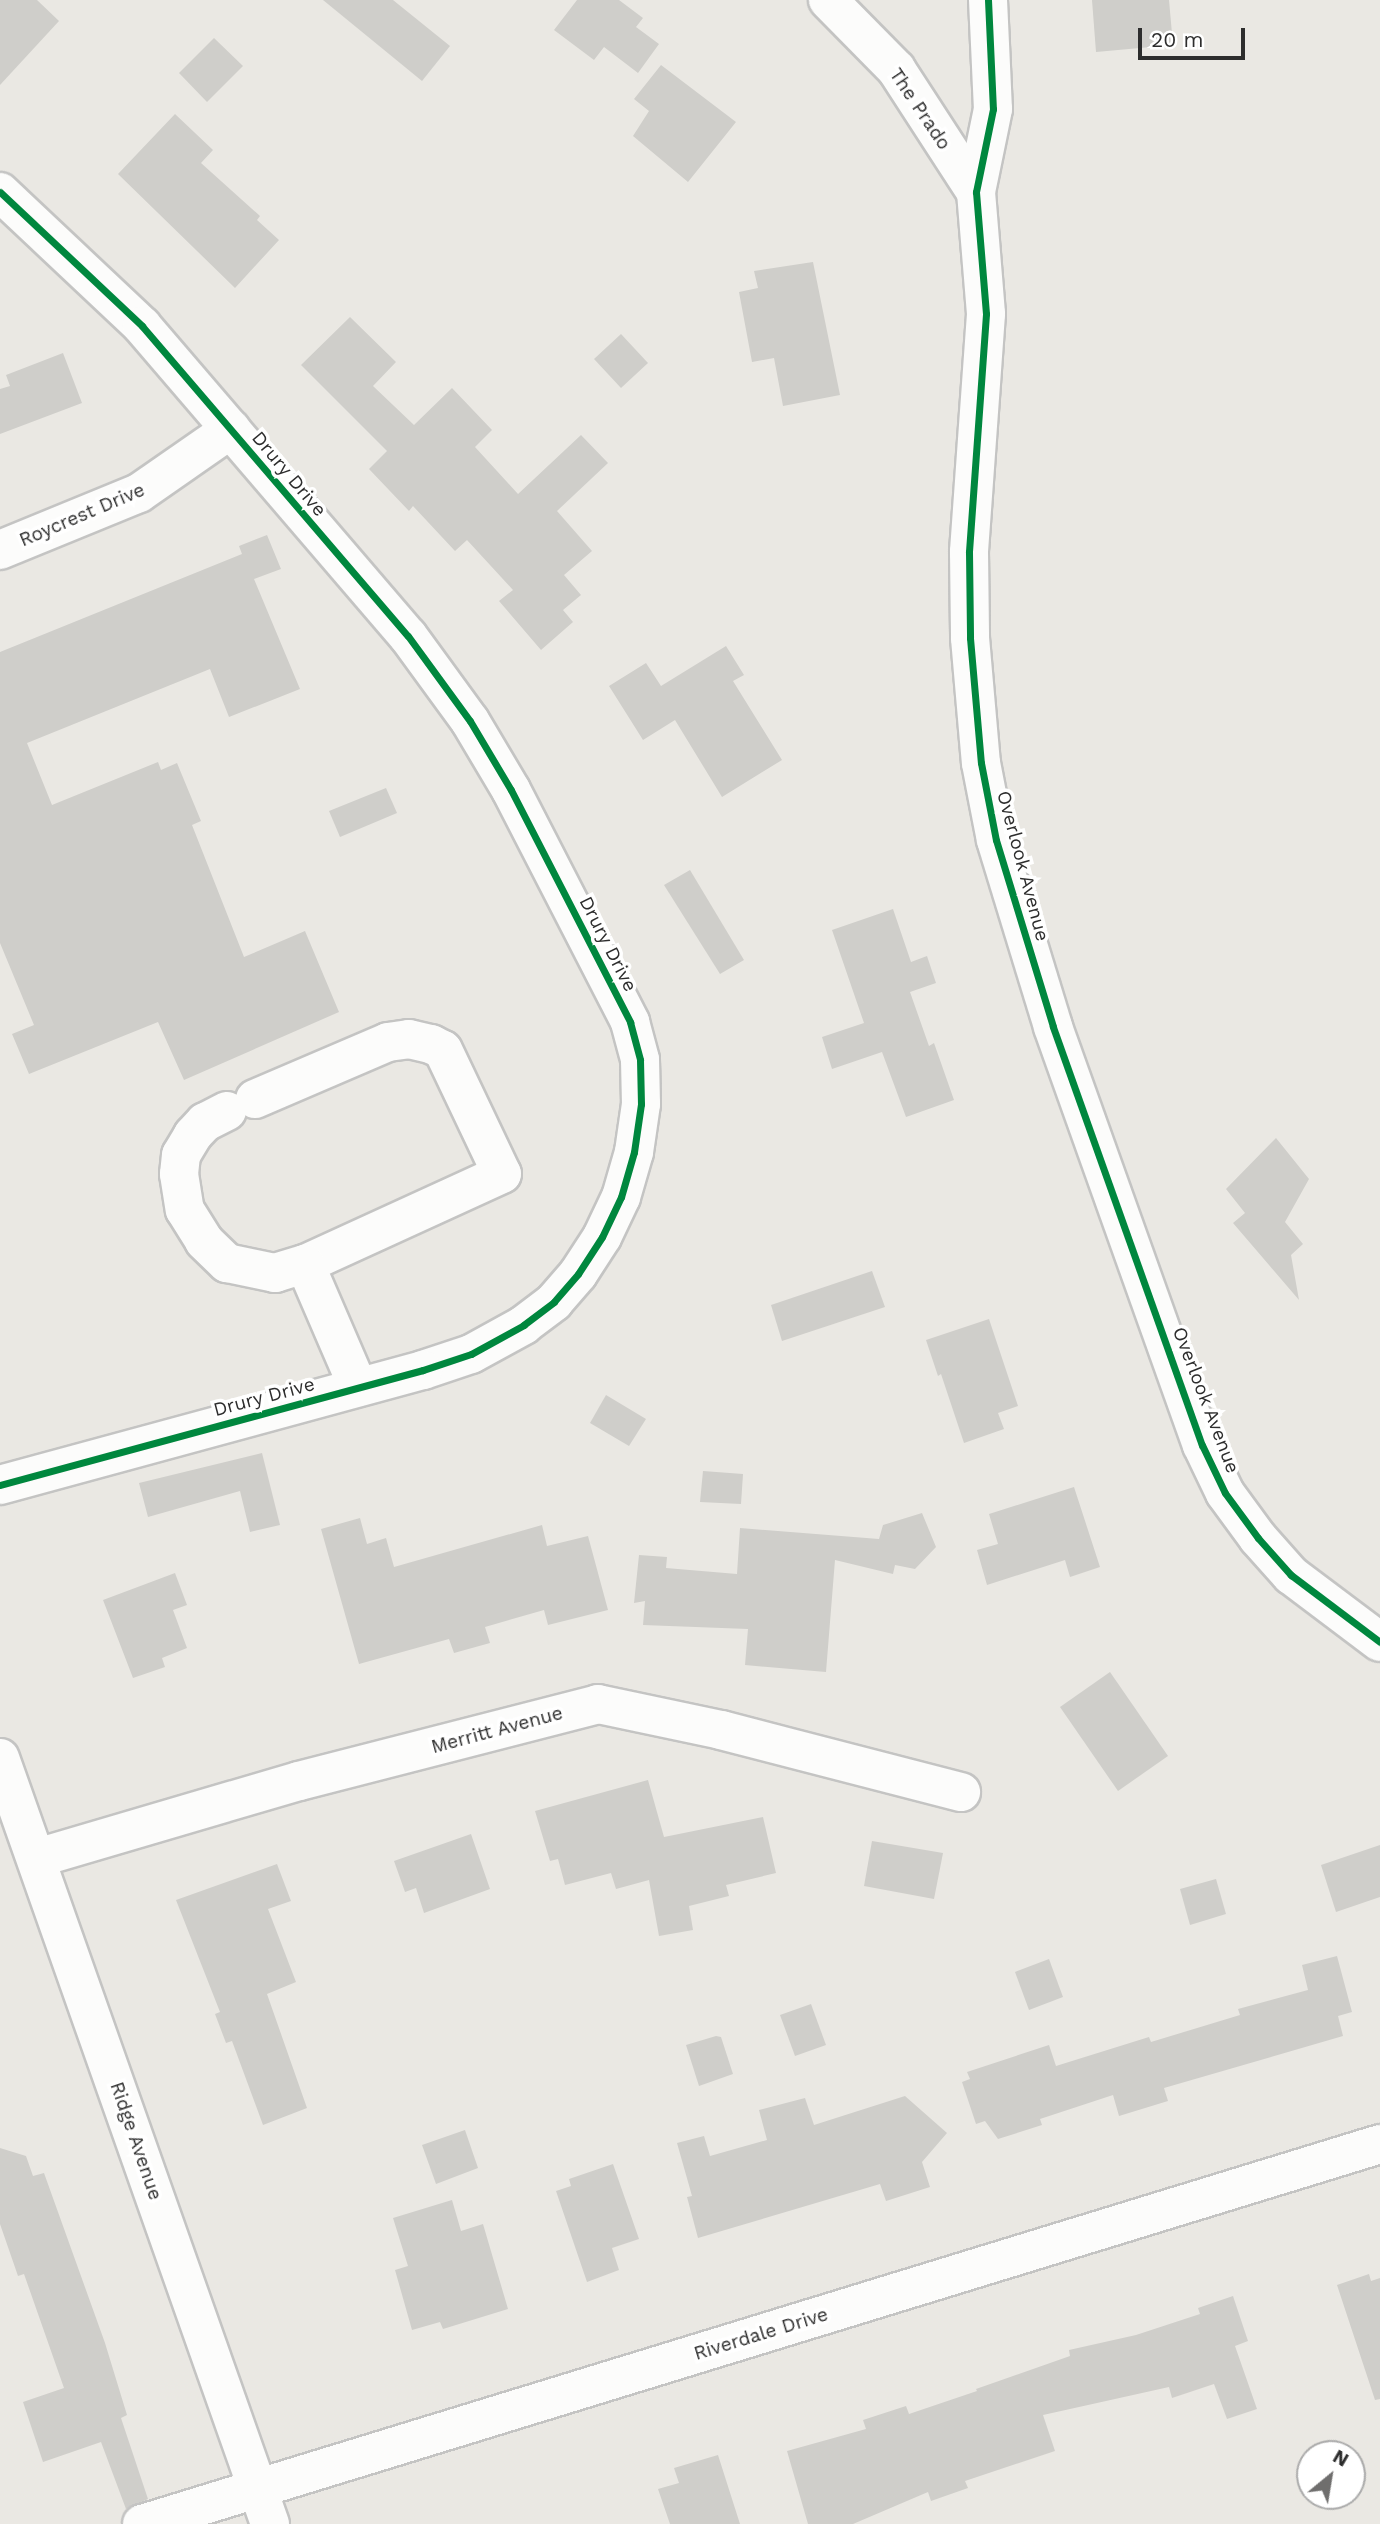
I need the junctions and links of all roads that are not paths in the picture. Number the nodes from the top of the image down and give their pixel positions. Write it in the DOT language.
graph roads {
  1 [pos="828,0"];
  2 [pos="988,0"];
  3 [pos="0,192"];
  4 [pos="976,192"];
  5 [pos="230,429"];
  6 [pos="0,550"];
  7 [pos="305,1265"];
  8 [pos="358,1387"];
  9 [pos="0,1485"];
  10 [pos="1380,1642"];
  11 [pos="0,1758"];
  12 [pos="961,1792"];
  13 [pos="37,1858"];
  14 [pos="1380,2144"];
  15 [pos="258,2488"];
  16 [pos="142,2524"];
  17 [pos="270,2524"];
  1 -- 4 [label="street, The Prado"];
  2 -- 4 [label="street, Overlook Avenue"];
  3 -- 5 [label="street, Drury Drive"];
  4 -- 10 [label="street, Overlook Avenue"];
  5 -- 6 [label="street, Roycrest Drive"];
  5 -- 8 [label="street, Drury Drive"];
  7 -- 7 [label="street"];
  7 -- 8 [label="street"];
  8 -- 9 [label="street, Drury Drive"];
  11 -- 13 [label="street, Ridge Avenue"];
  12 -- 13 [label="street, Merritt Avenue"];
  13 -- 15 [label="street, Ridge Avenue"];
  14 -- 15 [label="street, Riverdale Drive"];
  15 -- 16 [label="street, Riverdale Drive"];
  15 -- 17 [label="street, Ridge Avenue"];
}
